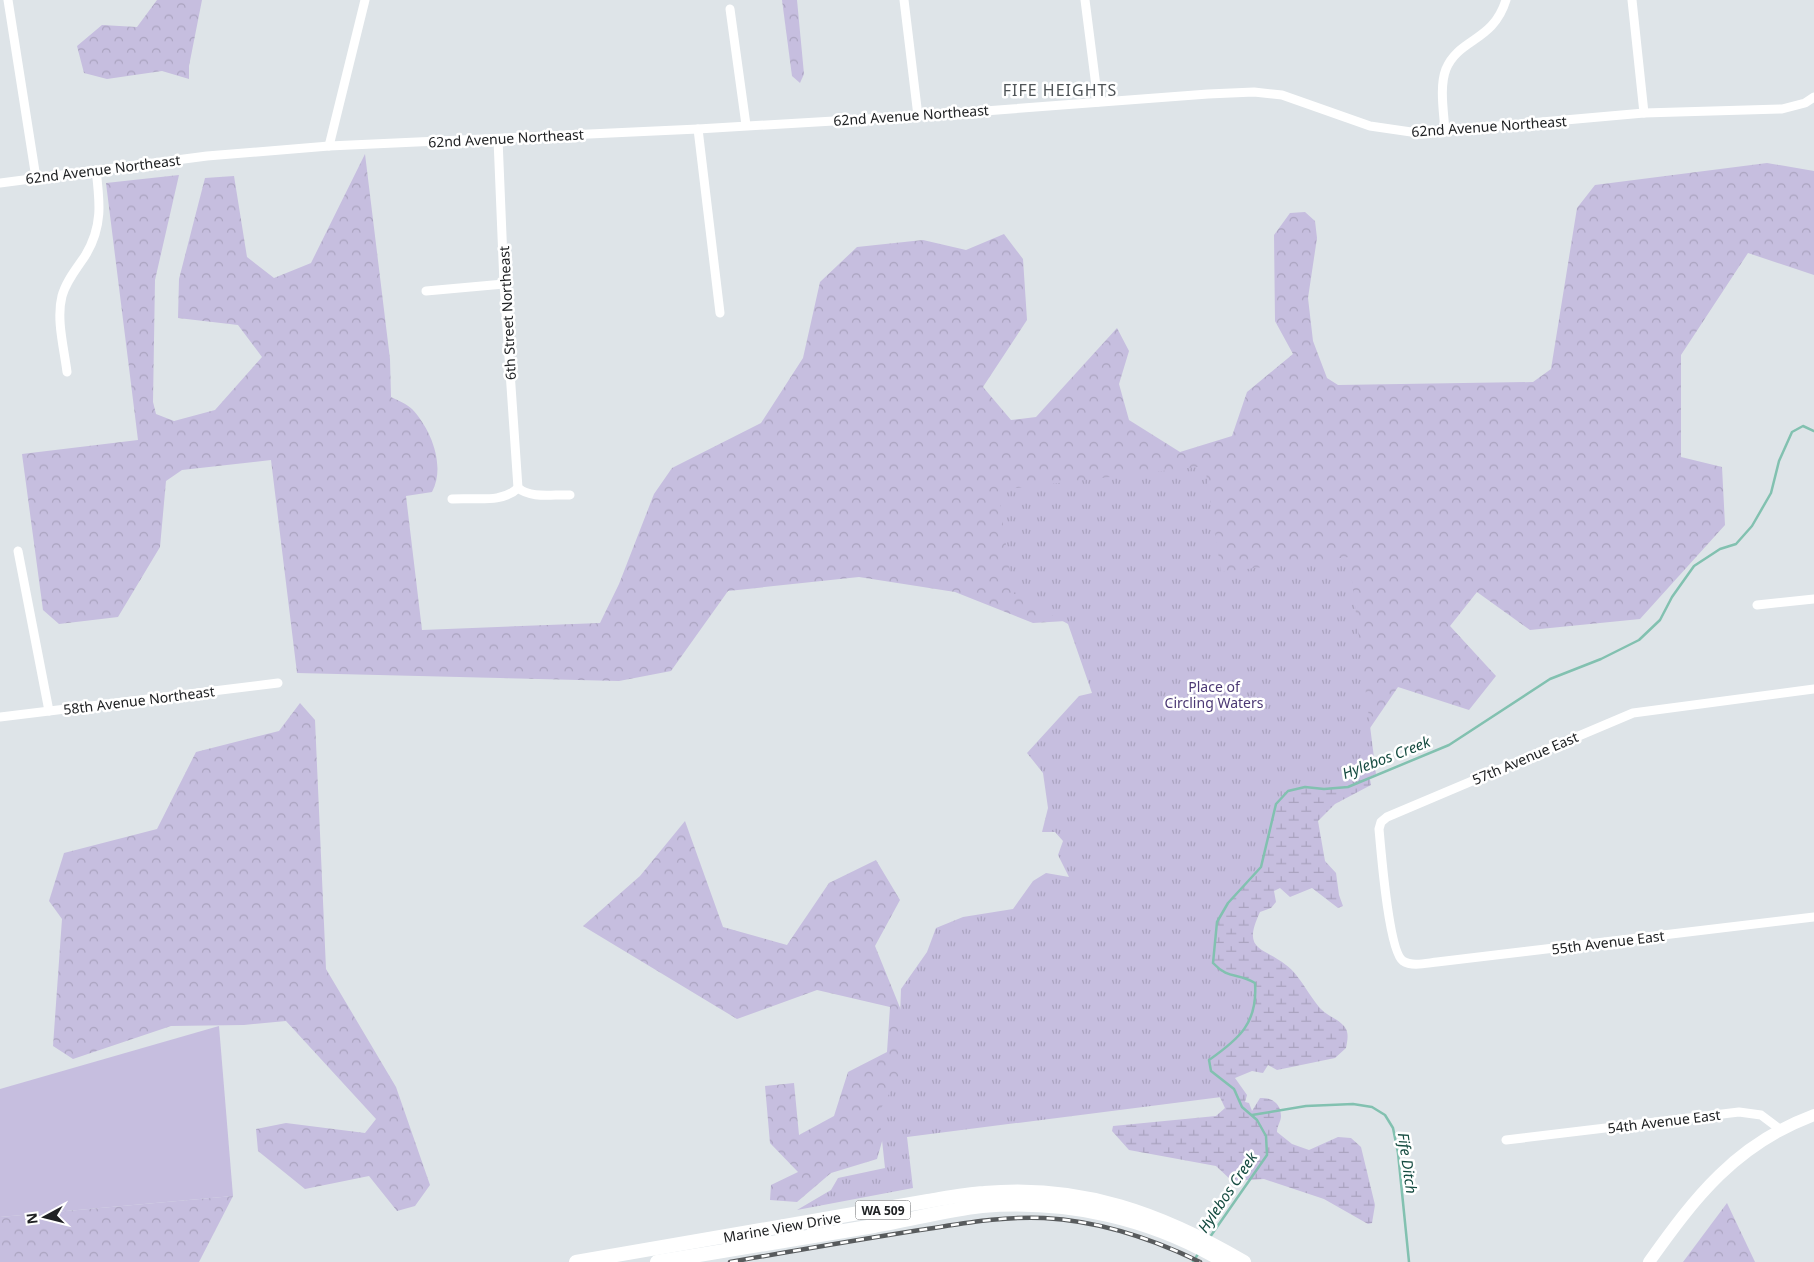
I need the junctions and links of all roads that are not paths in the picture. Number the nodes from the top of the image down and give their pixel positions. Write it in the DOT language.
graph roads {
  1 [pos="8,0"];
  2 [pos="365,0"];
  3 [pos="904,0"];
  4 [pos="1086,0"];
  5 [pos="1506,0"];
  6 [pos="1632,0"];
  7 [pos="730,9"];
  8 [pos="1814,97"];
  9 [pos="1098,102"];
  10 [pos="1644,113"];
  11 [pos="918,116"];
  12 [pos="746,125"];
  13 [pos="698,129"];
  14 [pos="1445,132"];
  15 [pos="498,139"];
  16 [pos="329,146"];
  17 [pos="96,170"];
  18 [pos="36,178"];
  19 [pos="0,182"];
  20 [pos="504,284"];
  21 [pos="426,291"];
  22 [pos="720,313"];
  23 [pos="67,372"];
  24 [pos="518,488"];
  25 [pos="570,495"];
  26 [pos="452,498"];
  27 [pos="18,551"];
  28 [pos="1814,598"];
  29 [pos="1757,606"];
  30 [pos="278,683"];
  31 [pos="1814,689"];
  32 [pos="49,711"];
  33 [pos="0,717"];
  34 [pos="1814,917"];
  35 [pos="1403,961"];
  36 [pos="1814,1115"];
  37 [pos="1781,1130"];
  38 [pos="1506,1140"];
  39 [pos="1186,1236"];
  40 [pos="1222,1256"];
  41 [pos="576,1262"];
  42 [pos="657,1262"];
  43 [pos="1244,1262"];
  44 [pos="1649,1262"];
  1 -- 18 [label="street"];
  2 -- 16 [label="street"];
  3 -- 11 [label="street"];
  4 -- 9 [label="street"];
  5 -- 14 [label="street"];
  6 -- 10 [label="street"];
  7 -- 12 [label="street"];
  8 -- 10 [label="street, 62nd Avenue Northeast"];
  9 -- 11 [label="street, 62nd Avenue Northeast"];
  9 -- 14 [label="street, 62nd Avenue Northeast"];
  10 -- 14 [label="street, 62nd Avenue Northeast"];
  11 -- 12 [label="street, 62nd Avenue Northeast"];
  12 -- 13 [label="street, 62nd Avenue Northeast"];
  13 -- 15 [label="street, 62nd Avenue Northeast"];
  13 -- 22 [label="street"];
  15 -- 16 [label="street, 62nd Avenue Northeast"];
  15 -- 20 [label="street, 6th Street Northeast"];
  16 -- 17 [label="street, 62nd Avenue Northeast"];
  17 -- 18 [label="street, 62nd Avenue Northeast"];
  17 -- 23 [label="street"];
  18 -- 19 [label="street, 62nd Avenue Northeast"];
  20 -- 21 [label="street"];
  20 -- 24 [label="street, 6th Street Northeast"];
  24 -- 25 [label="street"];
  24 -- 26 [label="street"];
  27 -- 32 [label="street"];
  28 -- 29 [label="street"];
  30 -- 32 [label="street, 58th Avenue Northeast"];
  31 -- 35 [label="street, 57th Avenue East"];
  32 -- 33 [label="street, 58th Avenue Northeast"];
  34 -- 35 [label="street, 55th Avenue East"];
  36 -- 37 [label="main road"];
  37 -- 38 [label="street, 54th Avenue East"];
  37 -- 44 [label="main road"];
  39 -- 40 [label="main road, Marine View Drive / WA 509"];
  39 -- 41 [label="main road, Marine View Drive / WA 509"];
  39 -- 42 [label="main road, Marine View Drive / WA 509"];
  40 -- 43 [label="main road, Marine View Drive / WA 509"];
}
